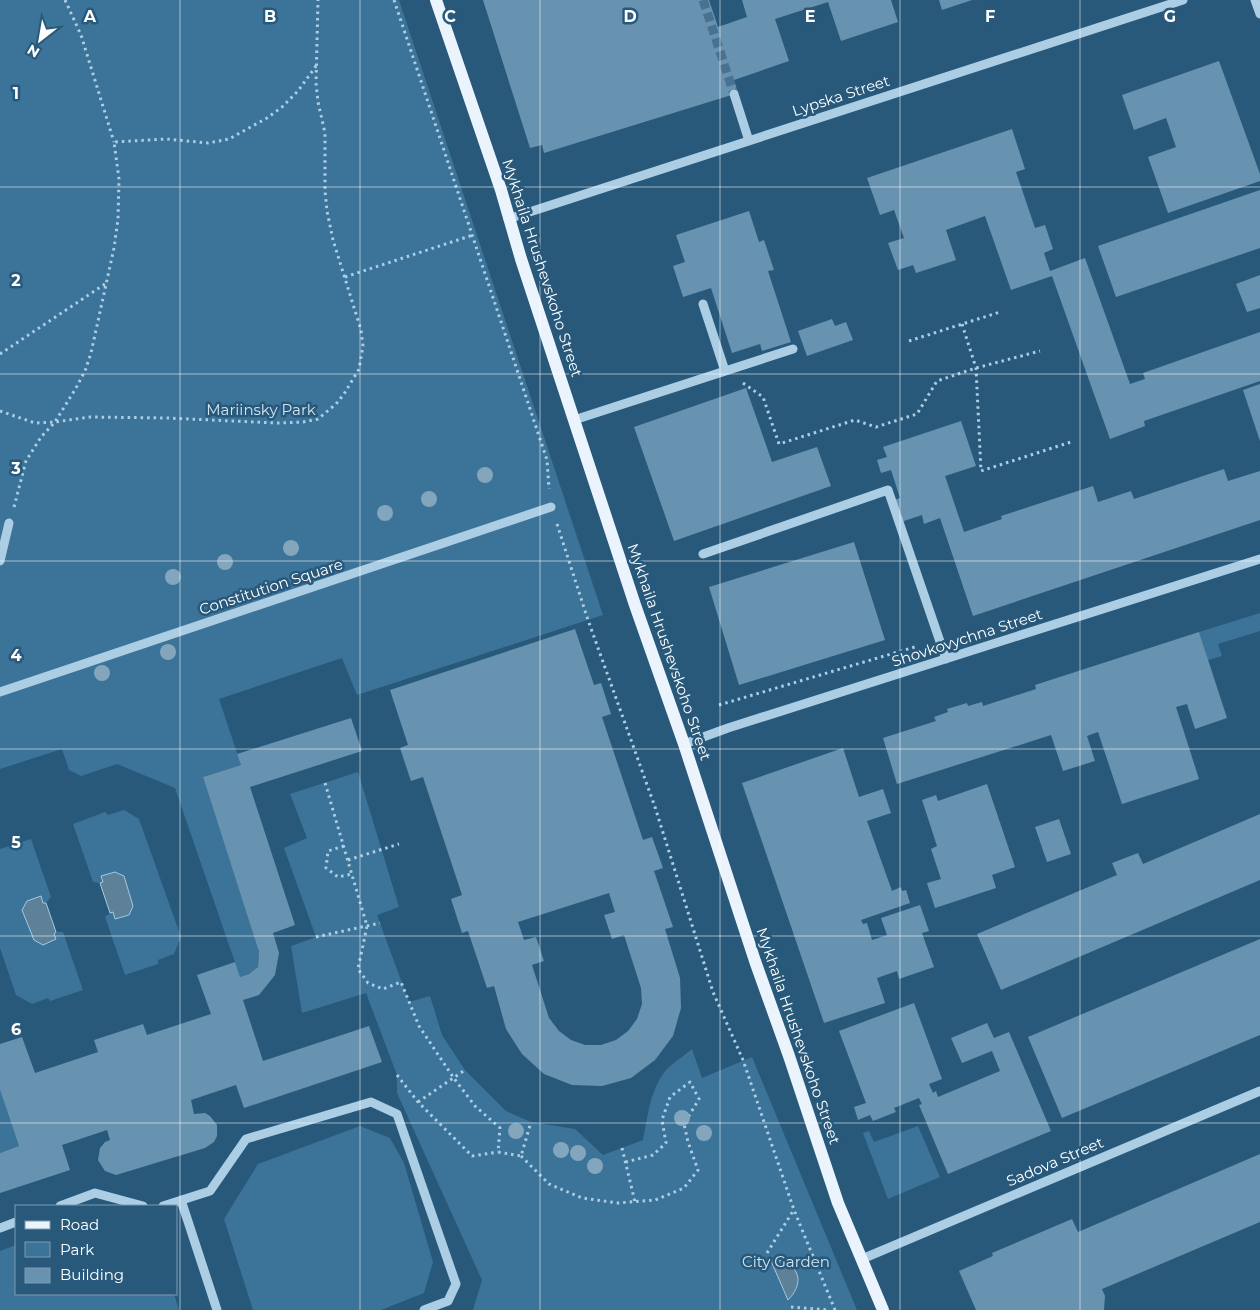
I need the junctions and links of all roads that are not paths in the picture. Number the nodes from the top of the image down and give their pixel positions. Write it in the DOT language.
graph roads {
  1 [pos="436,0"];
  2 [pos="1182,0"];
  3 [pos="1255,0"];
  4 [pos="1260,14"];
  5 [pos="734,94"];
  6 [pos="749,141"];
  7 [pos="508,219"];
  8 [pos="703,304"];
  9 [pos="794,349"];
  10 [pos="725,371"];
  11 [pos="574,420"];
  12 [pos="551,508"];
  13 [pos="9,524"];
  14 [pos="703,554"];
  15 [pos="1260,559"];
  16 [pos="0,561"];
  17 [pos="946,659"];
  18 [pos="0,692"];
  19 [pos="684,744"];
  20 [pos="1260,1091"];
  21 [pos="182,1200"];
  22 [pos="63,1205"];
  23 [pos="140,1205"];
  24 [pos="166,1205"];
  25 [pos="15,1222"];
  26 [pos="0,1228"];
  27 [pos="862,1259"];
  28 [pos="217,1310"];
  29 [pos="424,1310"];
  30 [pos="883,1310"];
  1 -- 7 [label="main road, Mykhaila Hrushevskoho Street"];
  2 -- 6 [label="street, Lypska Street"];
  3 -- 4 [label="street"];
  5 -- 6 [label="street"];
  6 -- 7 [label="street, Lypska Street"];
  7 -- 11 [label="main road, Mykhaila Hrushevskoho Street"];
  8 -- 10 [label="street"];
  9 -- 10 [label="street"];
  10 -- 11 [label="street"];
  11 -- 19 [label="main road, Mykhaila Hrushevskoho Street"];
  12 -- 18 [label="street, Constitution Square"];
  13 -- 16 [label="street"];
  14 -- 17 [label="street"];
  15 -- 17 [label="street, Shovkovychna Street"];
  17 -- 19 [label="street, Shovkovychna Street"];
  19 -- 27 [label="main road, Mykhaila Hrushevskoho Street"];
  20 -- 27 [label="street, Sadova Street"];
  21 -- 24 [label="street"];
  21 -- 28 [label="street"];
  21 -- 29 [label="street"];
  22 -- 23 [label="street"];
  25 -- 26 [label="street"];
  27 -- 30 [label="main road, Mykhaila Hrushevskoho Street"];
}
